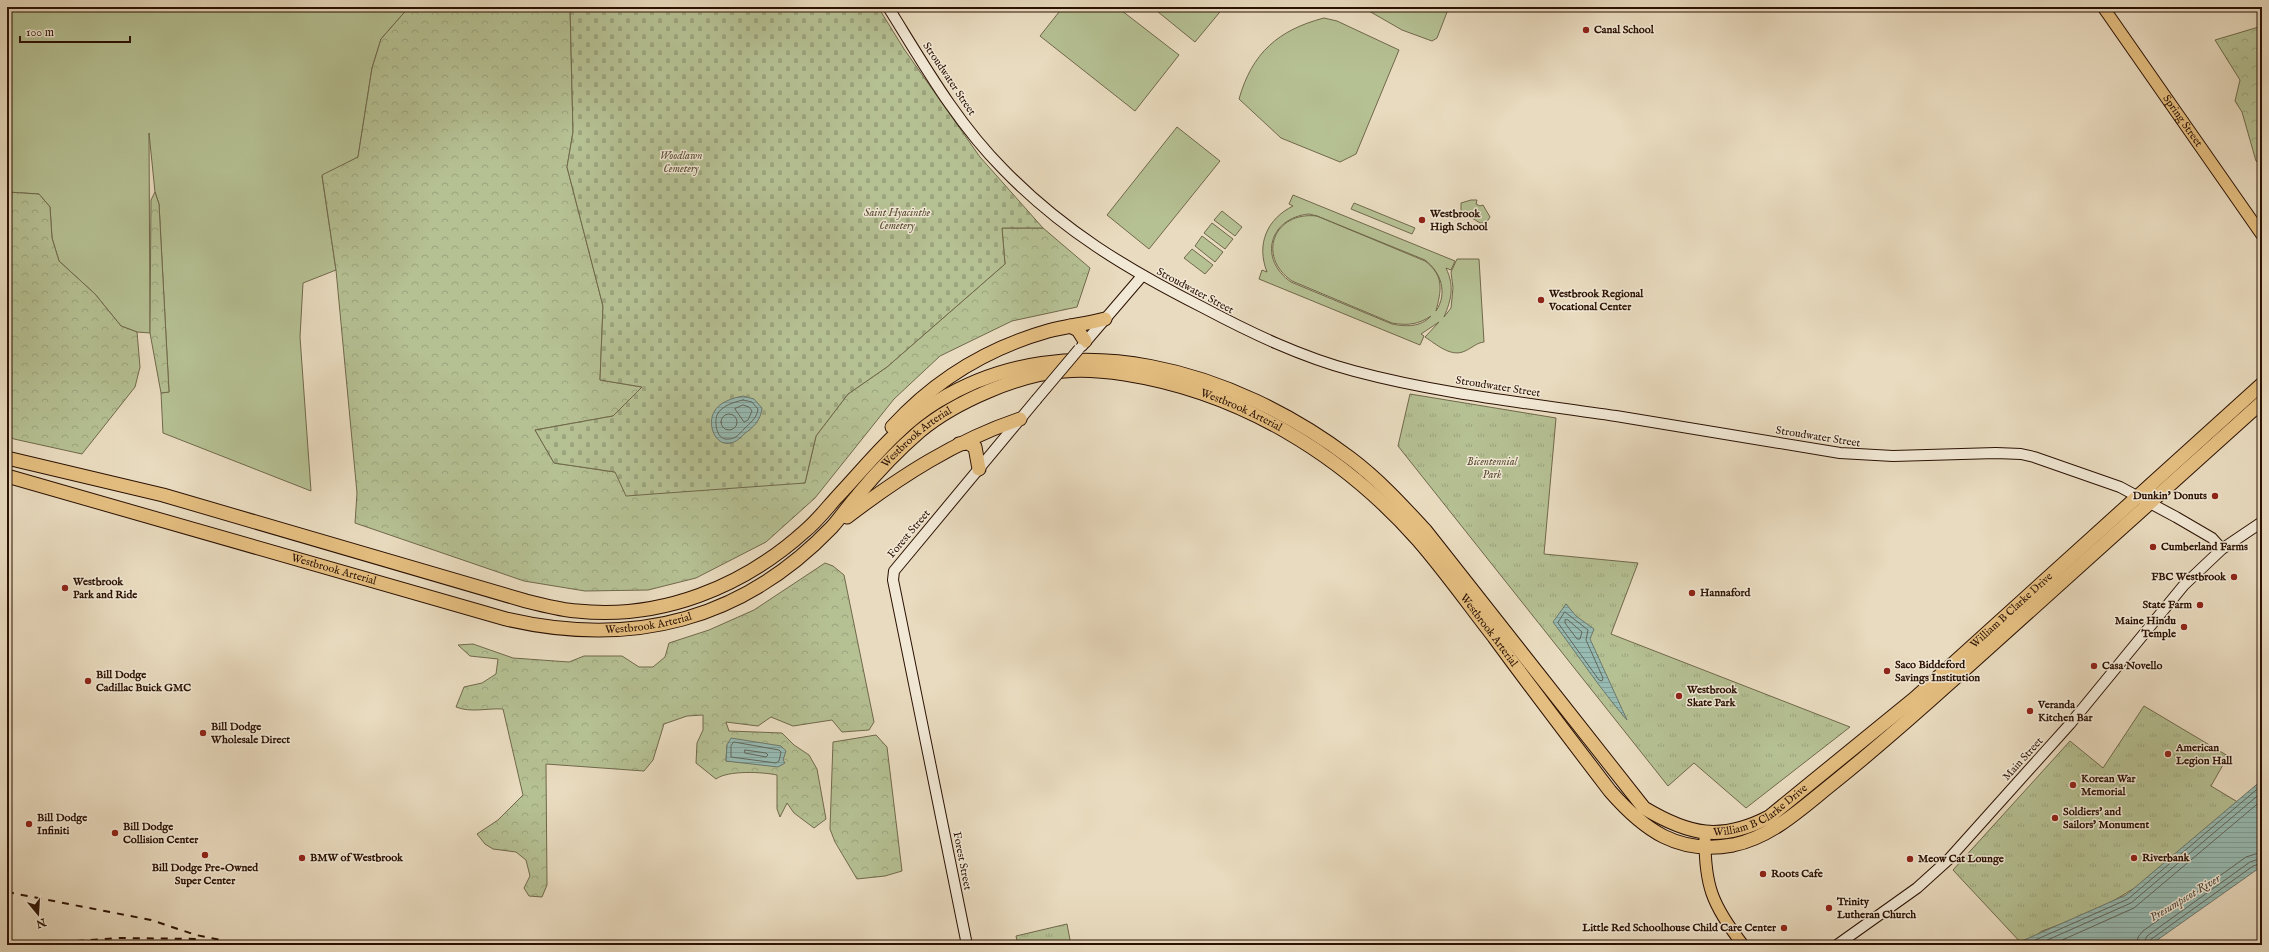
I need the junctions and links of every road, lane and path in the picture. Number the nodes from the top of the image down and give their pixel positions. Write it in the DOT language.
graph roads {
  1 [pos="888,7"];
  2 [pos="2103,7"];
  3 [pos="2262,235"];
  4 [pos="1142,276"];
  5 [pos="1105,318"];
  6 [pos="1070,326"];
  7 [pos="1082,345"];
  8 [pos="2262,384"];
  9 [pos="2262,402"];
  10 [pos="1020,419"];
  11 [pos="959,444"];
  12 [pos="7,458"];
  13 [pos="864,466"];
  14 [pos="979,469"];
  15 [pos="7,476"];
  16 [pos="2138,496"];
  17 [pos="2151,502"];
  18 [pos="2262,522"];
  19 [pos="835,524"];
  20 [pos="2222,548"];
  21 [pos="1705,833"];
  22 [pos="1705,848"];
  23 [pos="967,945"];
  24 [pos="1743,945"];
  25 [pos="1837,945"];
  1 -- 4 [label="main road, Stroudwater Street"];
  2 -- 3 [label="main road, Spring Street"];
  4 -- 5 [label="main road, Forest Street"];
  4 -- 16 [label="main road, Stroudwater Street"];
  5 -- 6 [label="highway"];
  5 -- 7 [label="main road, Forest Street"];
  6 -- 7 [label="highway"];
  6 -- 13 [label="highway"];
  7 -- 10 [label="main road, Forest Street, bridge"];
  8 -- 16 [label="highway, William B Clarke Drive"];
  9 -- 17 [label="highway, William B Clarke Drive"];
  10 -- 11 [label="highway"];
  10 -- 14 [label="main road, Forest Street"];
  11 -- 14 [label="highway"];
  11 -- 19 [label="highway"];
  12 -- 13 [label="highway, Westbrook Arterial"];
  13 -- 21 [label="highway, Westbrook Arterial"];
  14 -- 23 [label="main road, Forest Street"];
  15 -- 19 [label="highway, Westbrook Arterial"];
  16 -- 17 [label="main road, Stroudwater Street"];
  16 -- 21 [label="highway, William B Clarke Drive"];
  17 -- 20 [label="main road, Stroudwater Street"];
  17 -- 22 [label="highway, William B Clarke Drive"];
  18 -- 20 [label="main road, Main Street"];
  19 -- 22 [label="highway, Westbrook Arterial"];
  20 -- 25 [label="main road, Main Street"];
  21 -- 22 [label="main road"];
  22 -- 24 [label="main road"];
}
